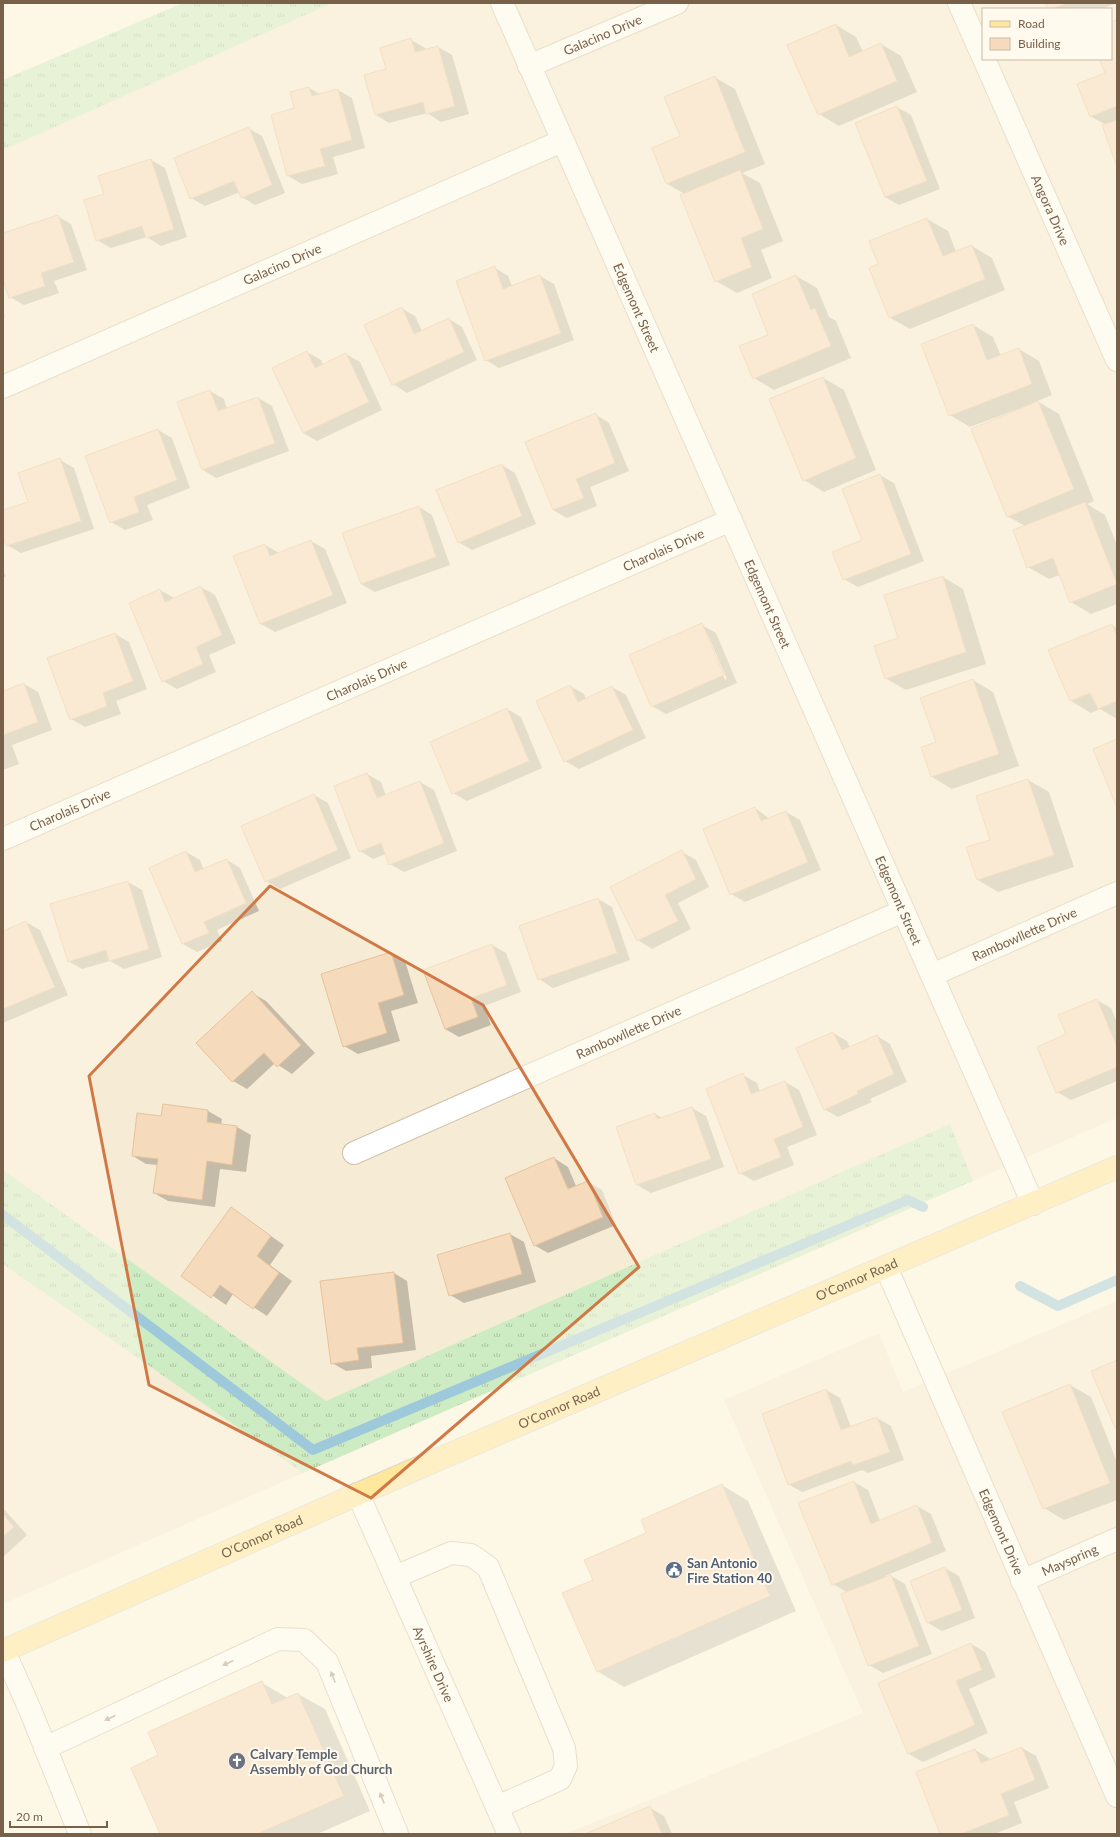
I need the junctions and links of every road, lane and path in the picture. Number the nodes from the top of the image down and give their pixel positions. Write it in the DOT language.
graph roads {
  1 [pos="502,3"];
  2 [pos="677,3"];
  3 [pos="959,3"];
  4 [pos="982,54"];
  5 [pos="985,60"];
  6 [pos="529,66"];
  7 [pos="562,141"];
  8 [pos="1117,360"];
  9 [pos="3,387"];
  10 [pos="731,520"];
  11 [pos="3,839"];
  12 [pos="1117,894"];
  13 [pos="903,911"];
  14 [pos="932,975"];
  15 [pos="354,1153"];
  16 [pos="1117,1167"];
  17 [pos="1033,1204"];
  18 [pos="886,1267"];
  19 [pos="358,1494"];
  20 [pos="1117,1539"];
  21 [pos="395,1577"];
  22 [pos="1022,1581"];
  23 [pos="3,1651"];
  24 [pos="45,1748"];
  25 [pos="1117,1796"];
  26 [pos="497,1807"];
  27 [pos="80,1834"];
  28 [pos="397,1834"];
  29 [pos="509,1834"];
  1 -- 6 [label="street, Edgemont Street"];
  2 -- 6 [label="street, Galacino Drive"];
  3 -- 4 [label="street, Angora Drive"];
  5 -- 8 [label="street, Angora Drive"];
  6 -- 7 [label="street, Edgemont Street"];
  7 -- 9 [label="street, Galacino Drive"];
  7 -- 10 [label="street, Edgemont Street"];
  10 -- 11 [label="street, Charolais Drive"];
  10 -- 13 [label="street, Edgemont Street"];
  12 -- 14 [label="street, Rambowllette Drive"];
  13 -- 14 [label="street, Edgemont Street"];
  13 -- 15 [label="street, Rambowllette Drive"];
  14 -- 17 [label="street, Edgemont Street"];
  16 -- 17 [label="main road, O'Connor Road"];
  17 -- 18 [label="main road, O'Connor Road"];
  18 -- 19 [label="main road, O'Connor Road"];
  18 -- 22 [label="street, Edgemont Drive"];
  19 -- 21 [label="street, Ayrshire Drive"];
  19 -- 23 [label="main road, O'Connor Road"];
  20 -- 22 [label="street, Mayspring"];
  21 -- 26 [label="street, Ayrshire Drive"];
  21 -- 26 [label="street"];
  22 -- 25 [label="street, Edgemont Drive"];
  23 -- 24 [label="street"];
  24 -- 27 [label="street"];
  28 -- 24 [label="street, one-way"];
  26 -- 29 [label="street, Ayrshire Drive"];
}
